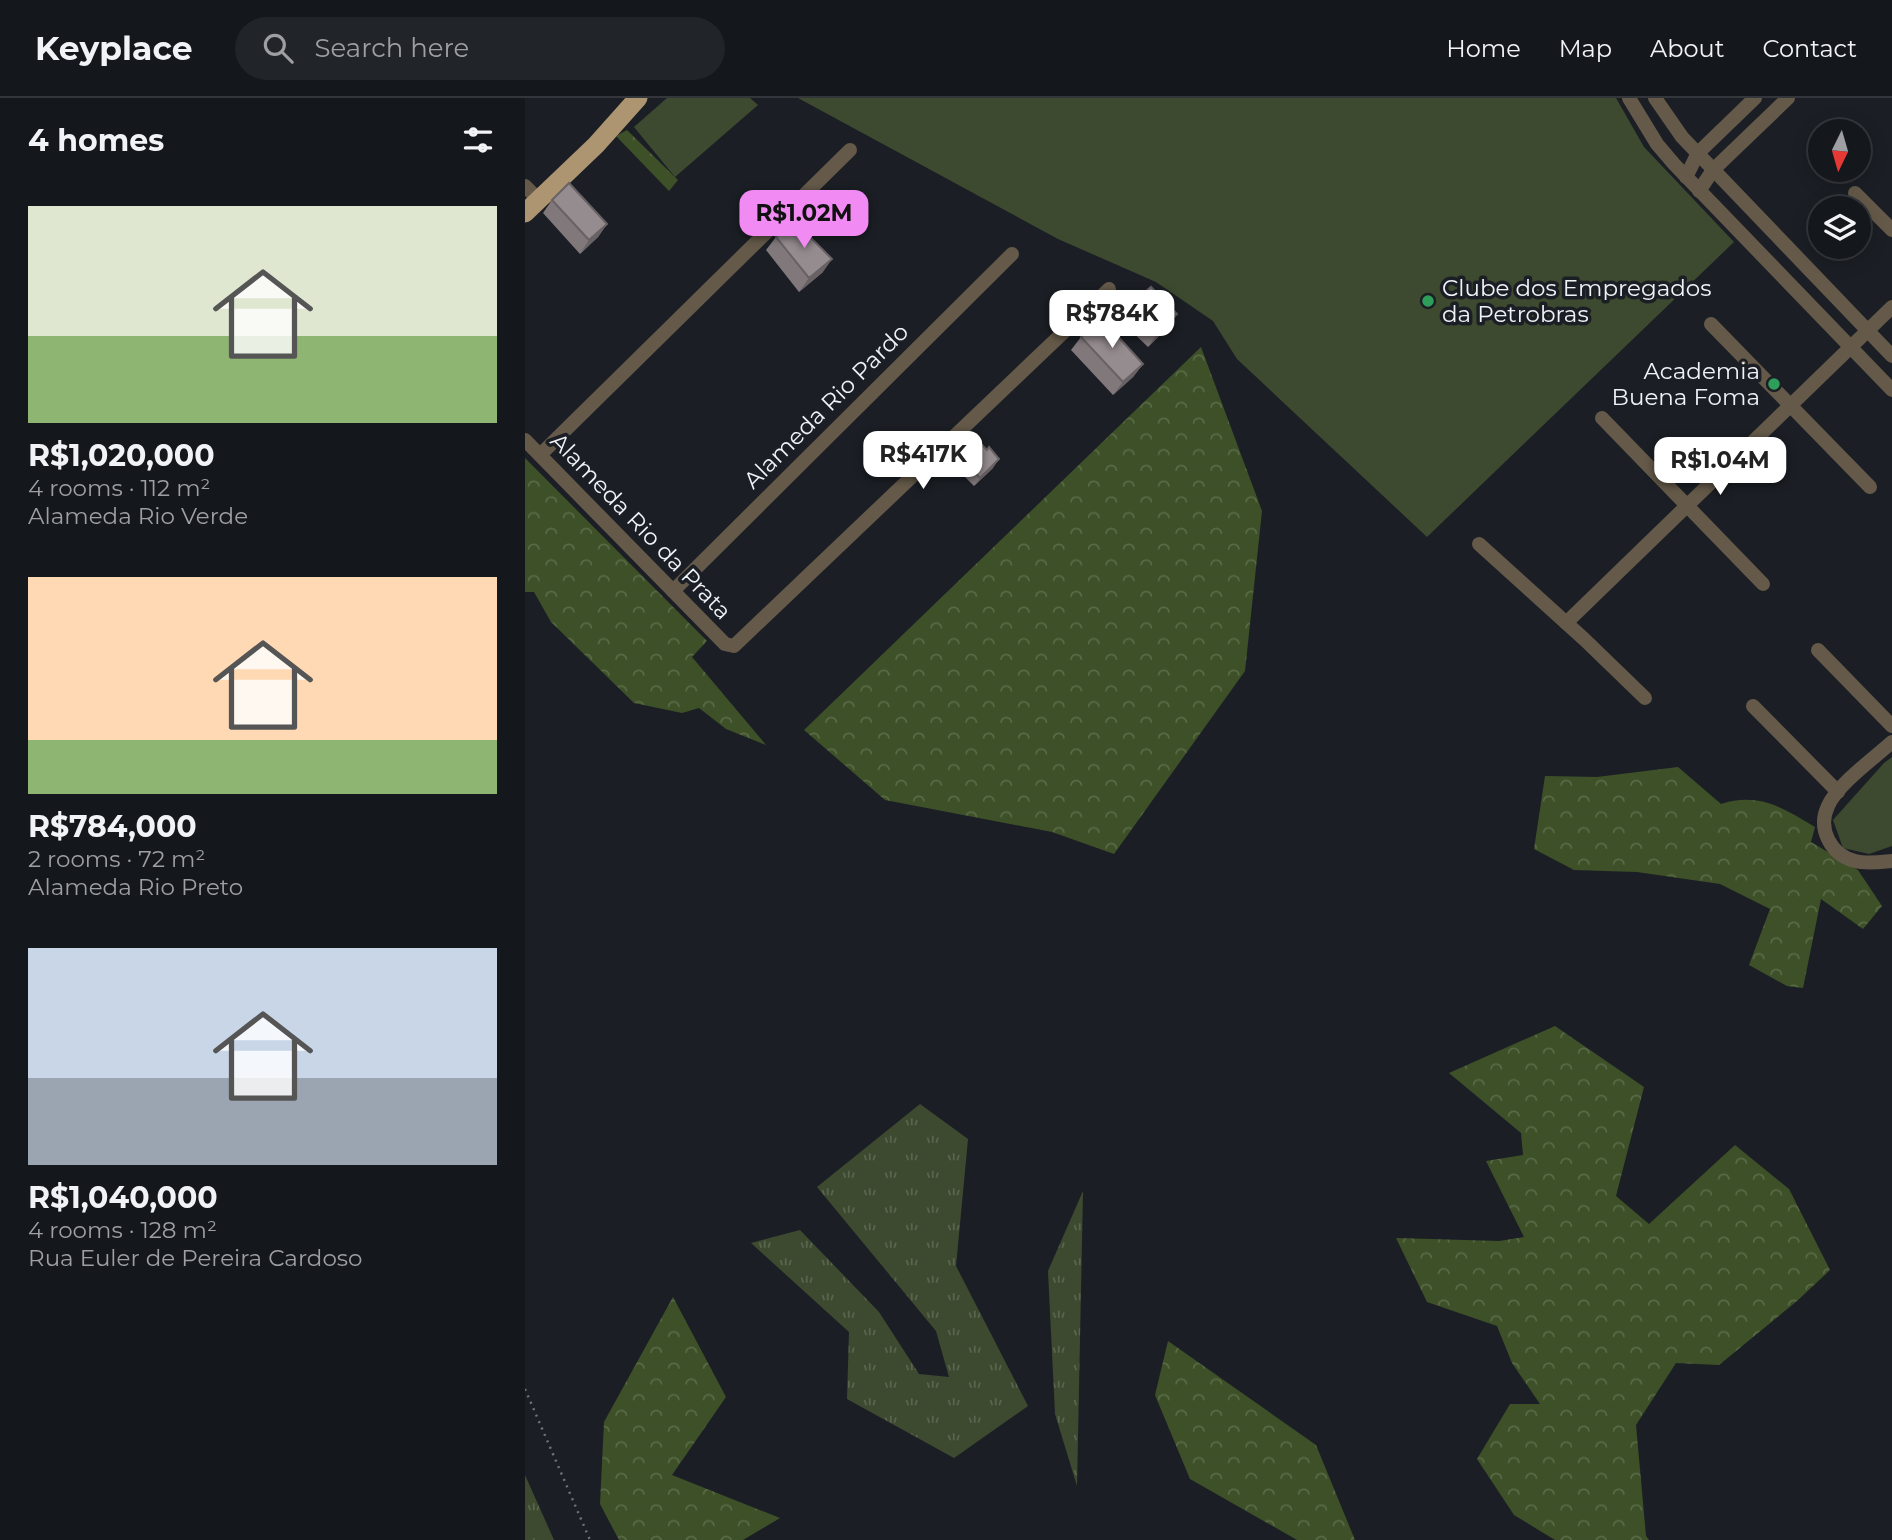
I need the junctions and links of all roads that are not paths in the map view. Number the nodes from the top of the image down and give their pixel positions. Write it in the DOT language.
graph roads {
  1 [pos="638,98"];
  2 [pos="1629,98"];
  3 [pos="1655,98"];
  4 [pos="1757,98"];
  5 [pos="1788,98"];
  6 [pos="1773,112"];
  7 [pos="851,150"];
  8 [pos="1698,153"];
  9 [pos="1713,170"];
  10 [pos="1686,177"];
  11 [pos="1699,191"];
  12 [pos="1855,193"];
  13 [pos="530,199"];
  14 [pos="1892,230"];
  15 [pos="1012,254"];
  16 [pos="1109,289"];
  17 [pos="1892,307"];
  18 [pos="1711,324"];
  19 [pos="1867,331"];
  20 [pos="1850,347"];
  21 [pos="1892,356"];
  22 [pos="1892,390"];
  23 [pos="1791,405"];
  24 [pos="1602,418"];
  25 [pos="525,440"];
  26 [pos="540,455"];
  27 [pos="1870,487"];
  28 [pos="1686,505"];
  29 [pos="1479,544"];
  30 [pos="1763,584"];
  31 [pos="673,591"];
  32 [pos="1566,622"];
  33 [pos="1818,650"];
  34 [pos="1645,698"];
  35 [pos="1753,706"];
  36 [pos="1892,726"];
  37 [pos="1892,742"];
  38 [pos="1838,792"];
  39 [pos="1892,861"];
  1 -- 13 [label="main road"];
  2 -- 10 [label="street"];
  3 -- 8 [label="street"];
  4 -- 6 [label="street"];
  4 -- 8 [label="street"];
  5 -- 6 [label="street"];
  6 -- 9 [label="street"];
  7 -- 26 [label="street"];
  8 -- 9 [label="street"];
  8 -- 10 [label="street"];
  9 -- 11 [label="street"];
  9 -- 19 [label="street"];
  10 -- 11 [label="street"];
  11 -- 20 [label="street"];
  12 -- 14 [label="street"];
  15 -- 31 [label="street, Alameda Rio Pardo"];
  16 -- 31 [label="street, Alameda Rio da Prata"];
  17 -- 19 [label="street"];
  18 -- 23 [label="street"];
  19 -- 20 [label="street"];
  19 -- 21 [label="street"];
  20 -- 22 [label="street"];
  20 -- 23 [label="street"];
  23 -- 27 [label="street"];
  23 -- 28 [label="street"];
  24 -- 28 [label="street"];
  25 -- 26 [label="street, Alameda Rio da Prata"];
  26 -- 31 [label="street, Alameda Rio da Prata"];
  28 -- 30 [label="street"];
  28 -- 32 [label="street"];
  29 -- 32 [label="street"];
  32 -- 34 [label="street"];
  33 -- 36 [label="street"];
  35 -- 38 [label="street"];
  37 -- 38 [label="street"];
  38 -- 39 [label="street"];
}
